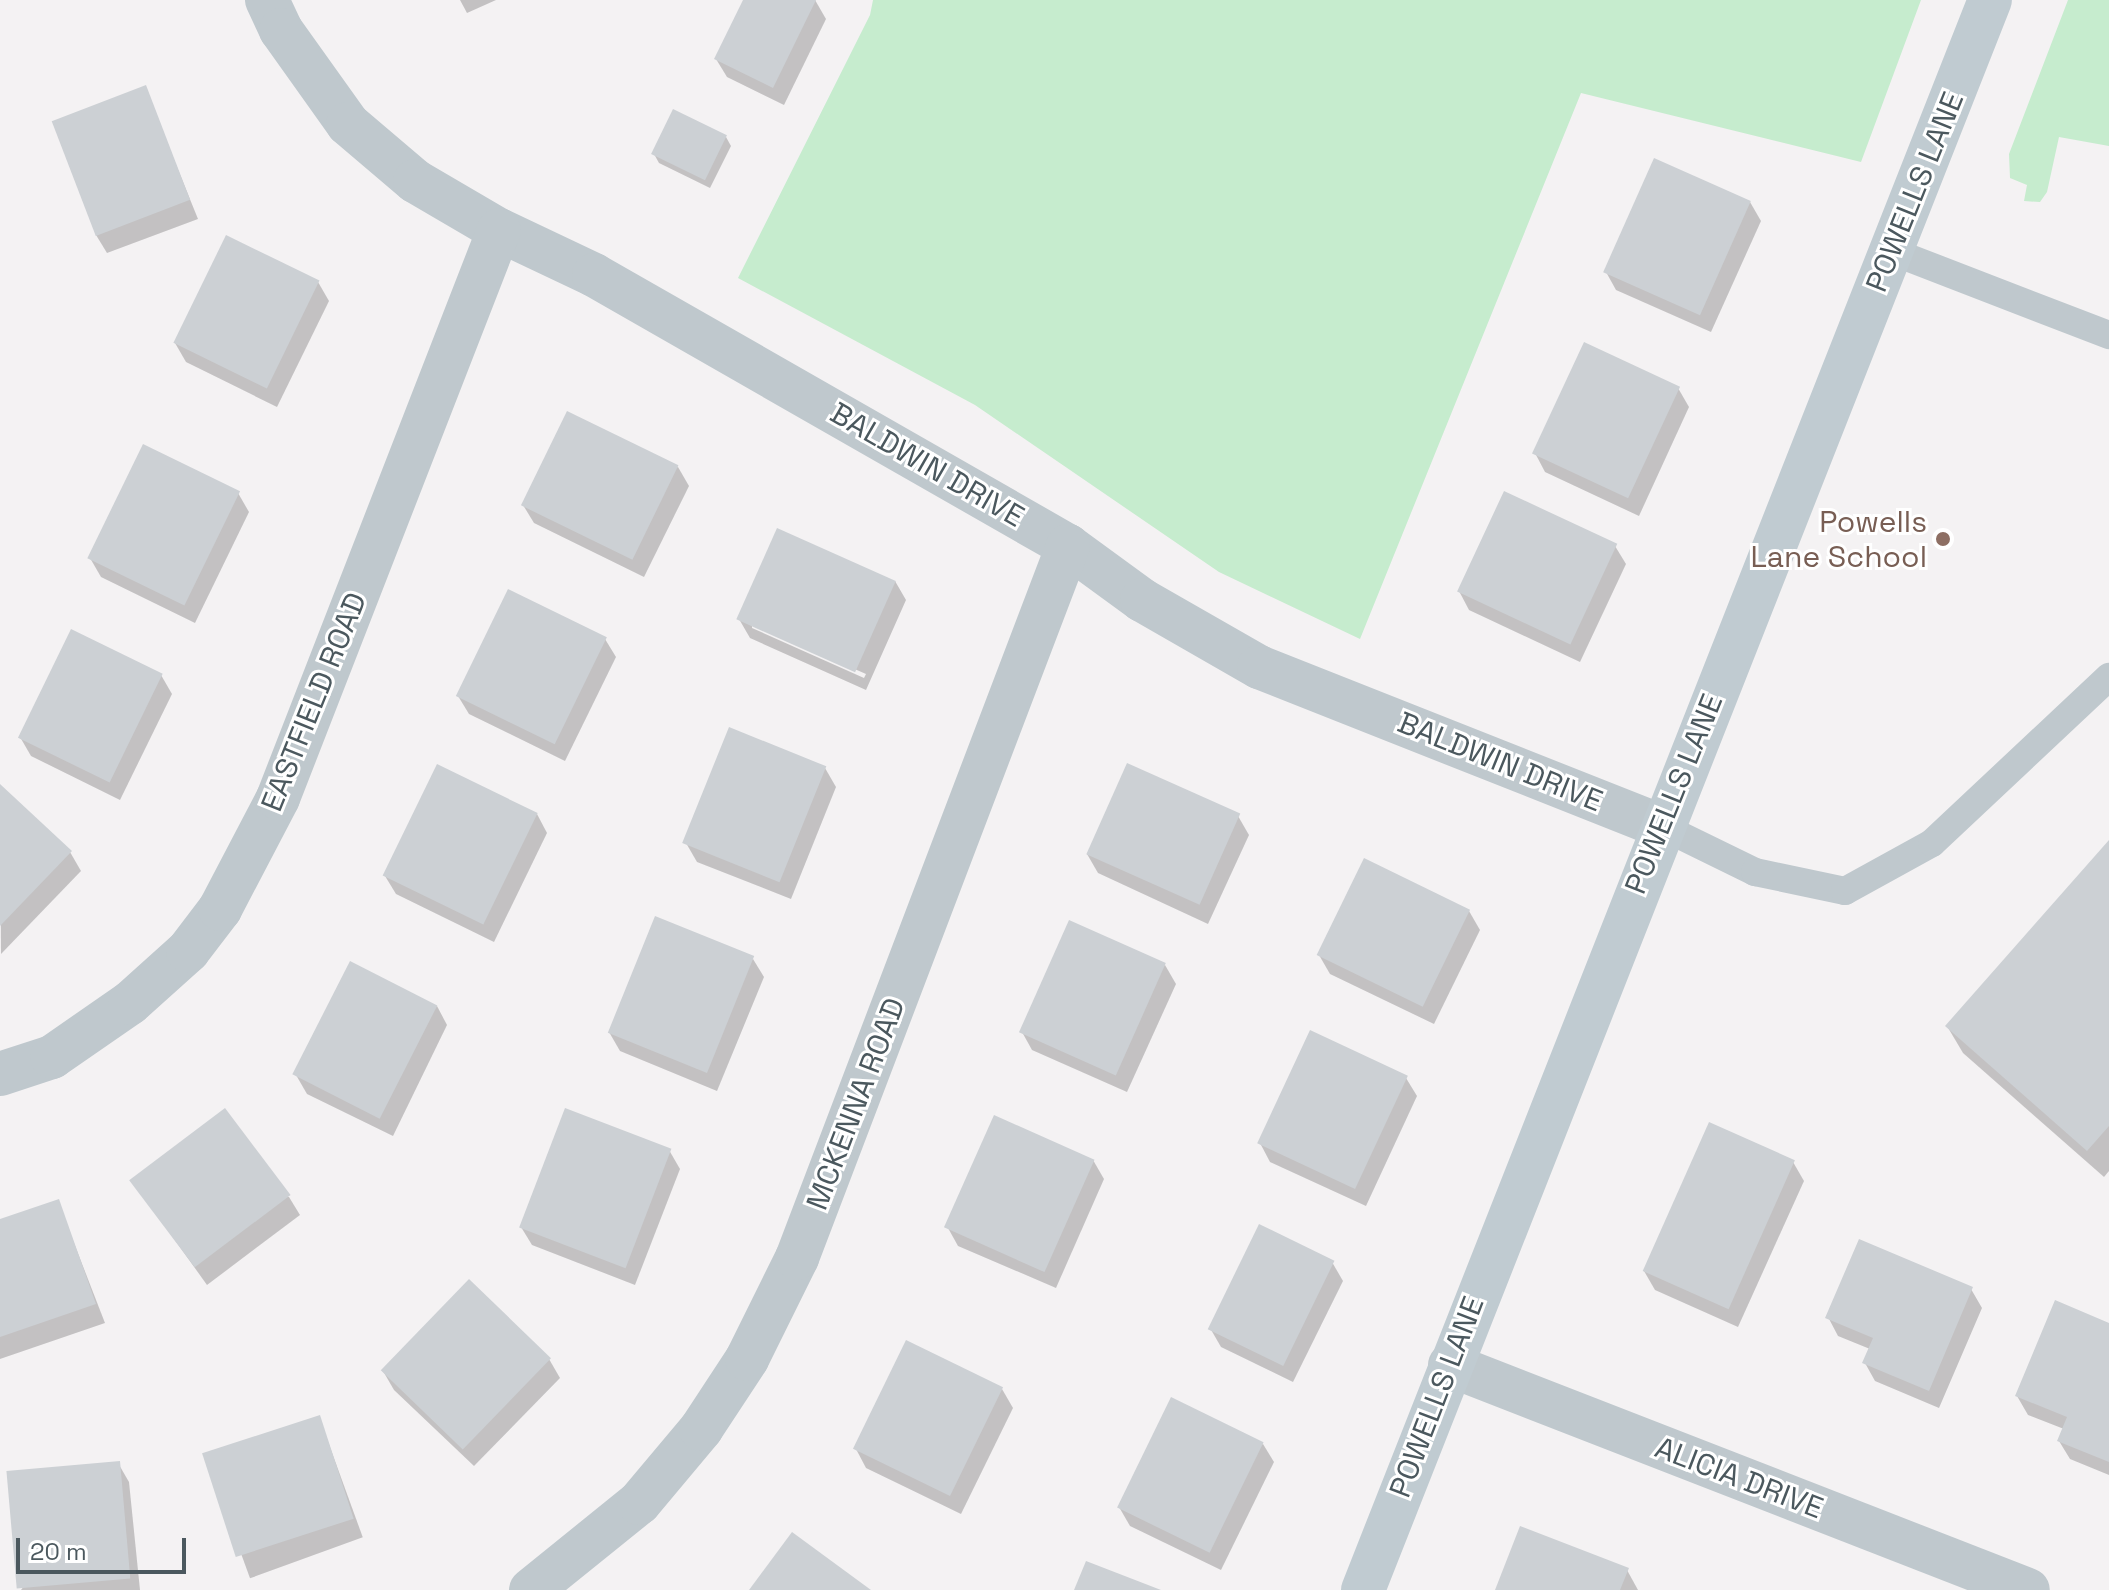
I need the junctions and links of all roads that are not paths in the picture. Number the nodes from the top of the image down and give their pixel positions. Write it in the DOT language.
graph roads {
  1 [pos="267,0"];
  2 [pos="1990,0"];
  3 [pos="499,230"];
  4 [pos="1891,251"];
  5 [pos="2109,335"];
  6 [pos="1068,546"];
  7 [pos="2109,677"];
  8 [pos="1661,826"];
  9 [pos="0,1074"];
  10 [pos="1450,1365"];
  11 [pos="531,1590"];
  12 [pos="1363,1590"];
  13 [pos="2028,1590"];
  1 -- 3 [label="street, BALDWIN DRIVE"];
  2 -- 4 [label="street, POWELLS LANE"];
  3 -- 6 [label="street, BALDWIN DRIVE"];
  3 -- 9 [label="street, EASTFIELD ROAD"];
  4 -- 5 [label="lane"];
  4 -- 8 [label="street, POWELLS LANE"];
  6 -- 8 [label="street, BALDWIN DRIVE"];
  6 -- 11 [label="street, MCKENNA ROAD"];
  7 -- 8 [label="lane"];
  8 -- 10 [label="street, POWELLS LANE"];
  10 -- 12 [label="street, POWELLS LANE"];
  10 -- 13 [label="street, ALICIA DRIVE"];
}
